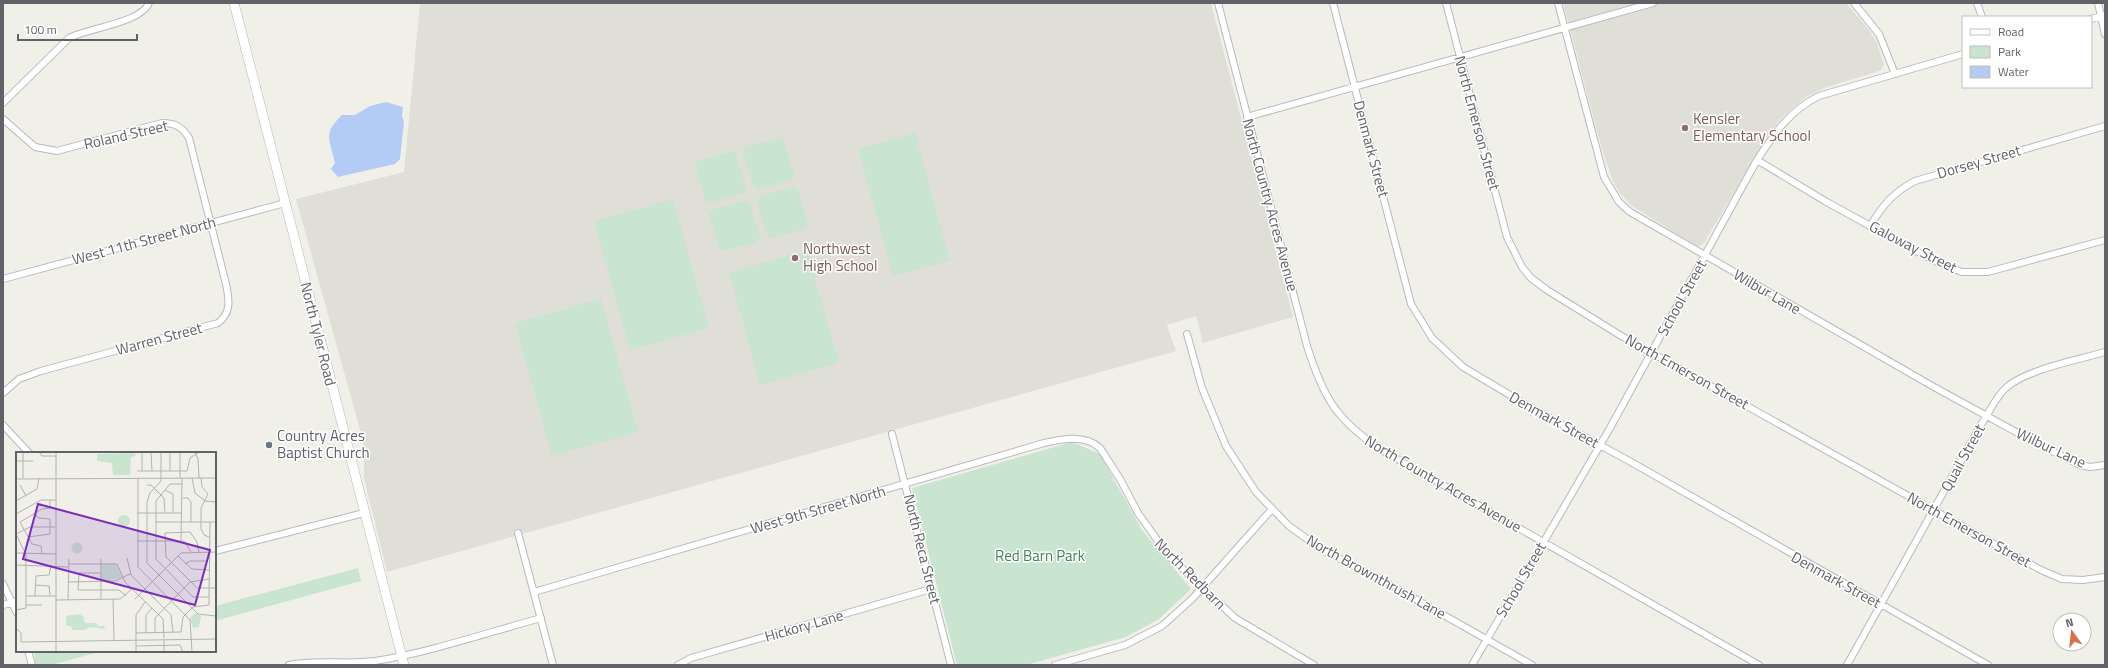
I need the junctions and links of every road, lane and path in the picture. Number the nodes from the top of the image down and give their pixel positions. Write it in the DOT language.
graph roads {
  1 [pos="149,3"];
  2 [pos="234,3"];
  3 [pos="1218,3"];
  4 [pos="1333,3"];
  5 [pos="1446,3"];
  6 [pos="1558,3"];
  7 [pos="1653,3"];
  8 [pos="1854,3"];
  9 [pos="1977,3"];
  10 [pos="2098,3"];
  11 [pos="2103,15"];
  12 [pos="1982,16"];
  13 [pos="2092,18"];
  14 [pos="1564,28"];
  15 [pos="2105,34"];
  16 [pos="1962,54"];
  17 [pos="1460,57"];
  18 [pos="1895,74"];
  19 [pos="1355,87"];
  20 [pos="3,103"];
  21 [pos="1247,117"];
  22 [pos="3,119"];
  23 [pos="2105,126"];
  24 [pos="1757,160"];
  25 [pos="285,203"];
  26 [pos="211,224"];
  27 [pos="1871,225"];
  28 [pos="2105,240"];
  29 [pos="1705,256"];
  30 [pos="3,279"];
  31 [pos="1187,334"];
  32 [pos="1652,352"];
  33 [pos="2105,352"];
  34 [pos="3,393"];
  35 [pos="1987,416"];
  36 [pos="3,425"];
  37 [pos="892,434"];
  38 [pos="1600,445"];
  39 [pos="1100,448"];
  40 [pos="28,452"];
  41 [pos="2105,465"];
  42 [pos="905,484"];
  43 [pos="1272,509"];
  44 [pos="1934,511"];
  45 [pos="364,513"];
  46 [pos="518,533"];
  47 [pos="1543,542"];
  48 [pos="216,552"];
  49 [pos="2105,577"];
  50 [pos="3,584"];
  51 [pos="1201,588"];
  52 [pos="932,589"];
  53 [pos="534,592"];
  54 [pos="15,602"];
  55 [pos="3,605"];
  56 [pos="1881,605"];
  57 [pos="541,618"];
  58 [pos="1487,640"];
  59 [pos="28,652"];
  60 [pos="401,655"];
  61 [pos="335,663"];
  62 [pos="32,665"];
  63 [pos="289,665"];
  64 [pos="404,665"];
  65 [pos="553,665"];
  66 [pos="678,665"];
  67 [pos="951,665"];
  68 [pos="1055,665"];
  69 [pos="1314,665"];
  70 [pos="1472,665"];
  71 [pos="1532,665"];
  72 [pos="1759,665"];
  73 [pos="1847,665"];
  74 [pos="1988,665"];
  1 -- 20 [label="street"];
  2 -- 25 [label="main road, North Tyler Road"];
  3 -- 21 [label="street, North Country Acres Avenue"];
  4 -- 19 [label="street, Denmark Street"];
  5 -- 17 [label="street, North Emerson Street"];
  6 -- 14 [label="street, Wilbur Lane"];
  7 -- 14 [label="street"];
  8 -- 18 [label="street"];
  9 -- 12 [label="street"];
  10 -- 11 [label="street"];
  11 -- 13 [label="street"];
  11 -- 15 [label="street"];
  14 -- 17 [label="street"];
  14 -- 29 [label="street, Wilbur Lane"];
  16 -- 18 [label="street, School Street"];
  17 -- 19 [label="street"];
  17 -- 32 [label="street, North Emerson Street"];
  18 -- 24 [label="street, School Street"];
  19 -- 21 [label="street"];
  19 -- 38 [label="street, Denmark Street"];
  21 -- 47 [label="street, North Country Acres Avenue"];
  22 -- 26 [label="street, Roland Street"];
  23 -- 27 [label="street, Dorsey Street"];
  24 -- 27 [label="street, Galoway Street"];
  24 -- 29 [label="street, School Street"];
  25 -- 26 [label="street, West 11th Street North"];
  25 -- 45 [label="main road, North Tyler Road"];
  26 -- 30 [label="street, West 11th Street North"];
  26 -- 34 [label="street, Warren Street"];
  27 -- 28 [label="street, Galoway Street"];
  29 -- 32 [label="street, School Street"];
  29 -- 35 [label="street, Wilbur Lane"];
  31 -- 43 [label="street, North Brownthrush Lane"];
  32 -- 38 [label="street, School Street"];
  32 -- 44 [label="street, North Emerson Street"];
  33 -- 35 [label="street, Quail Street"];
  35 -- 41 [label="street, Wilbur Lane"];
  35 -- 44 [label="street, Quail Street"];
  36 -- 40 [label="street"];
  37 -- 42 [label="street, North Reca Street"];
  38 -- 47 [label="street, School Street"];
  38 -- 56 [label="street, Denmark Street"];
  39 -- 42 [label="street, West 9th Street North"];
  39 -- 51 [label="street, North Redbarn"];
  42 -- 52 [label="street, North Reca Street"];
  42 -- 53 [label="street, West 9th Street North"];
  43 -- 51 [label="street"];
  43 -- 58 [label="street, North Brownthrush Lane"];
  44 -- 49 [label="street, North Emerson Street"];
  44 -- 56 [label="street, Quail Street"];
  45 -- 48 [label="street"];
  45 -- 60 [label="main road, North Tyler Road"];
  46 -- 53 [label="street"];
  47 -- 58 [label="street, School Street"];
  47 -- 72 [label="street, North Country Acres Avenue"];
  50 -- 54 [label="street"];
  51 -- 68 [label="street"];
  51 -- 69 [label="street, North Redbarn"];
  52 -- 66 [label="street, Hickory Lane"];
  52 -- 67 [label="street, North Reca Street"];
  53 -- 57 [label="street"];
  54 -- 55 [label="street"];
  56 -- 73 [label="street, Quail Street"];
  56 -- 74 [label="street, Denmark Street"];
  57 -- 60 [label="street"];
  57 -- 65 [label="street"];
  58 -- 70 [label="street, School Street"];
  58 -- 71 [label="street, North Brownthrush Lane"];
  59 -- 62 [label="street"];
  60 -- 61 [label="street"];
  60 -- 64 [label="main road, North Tyler Road"];
  61 -- 63 [label="street"];
}
